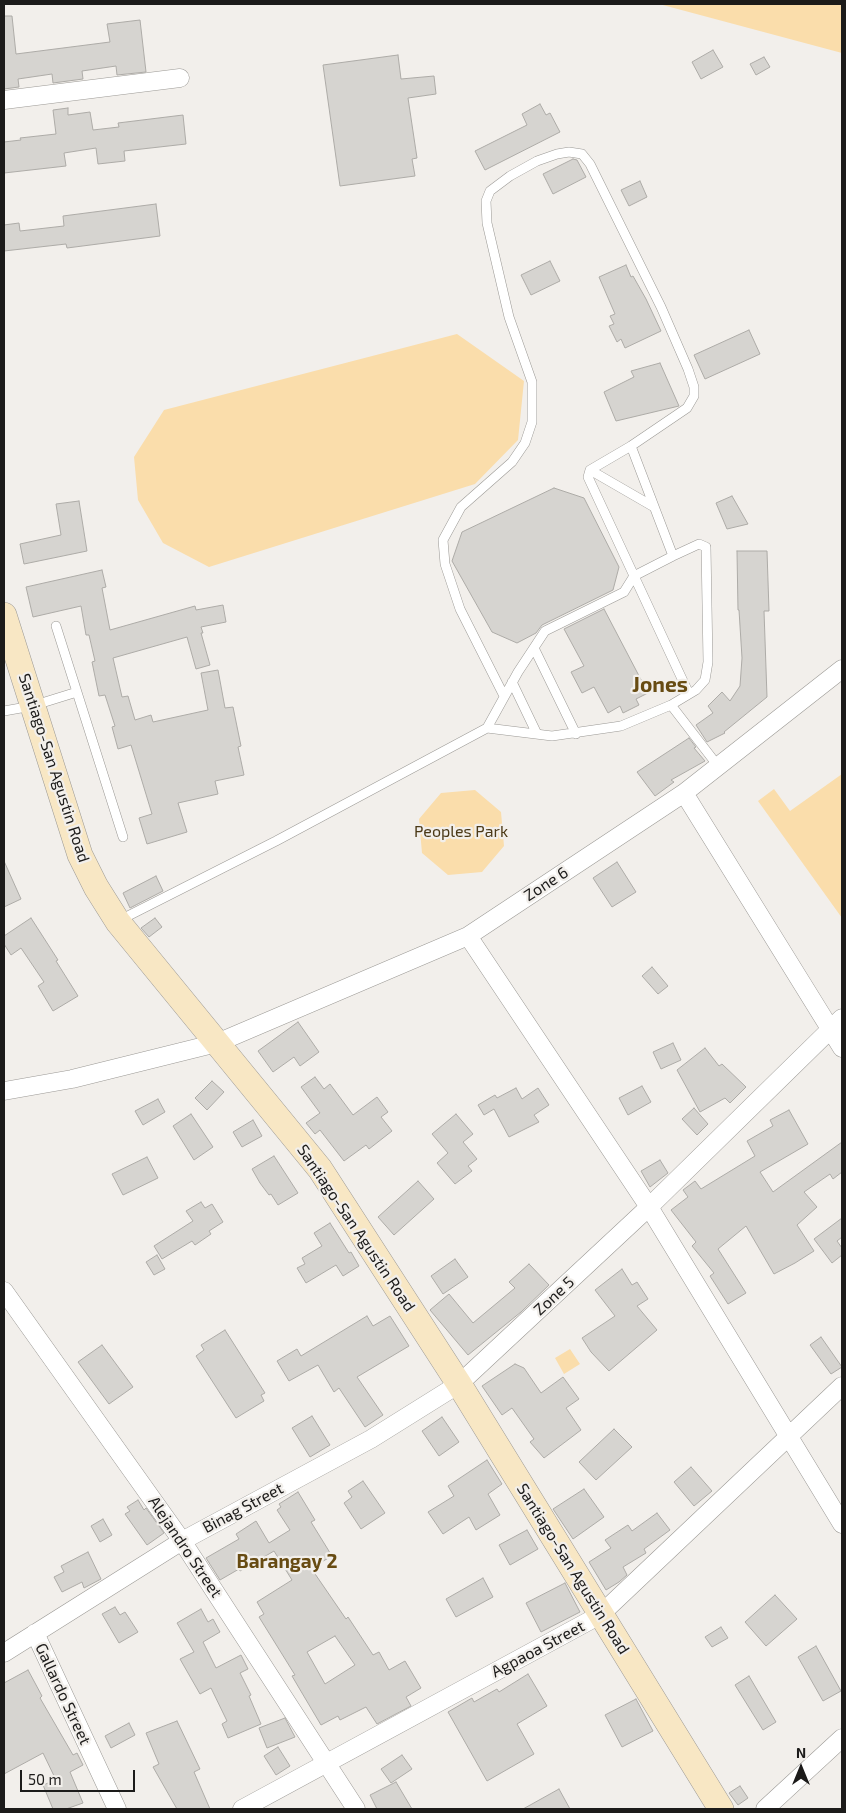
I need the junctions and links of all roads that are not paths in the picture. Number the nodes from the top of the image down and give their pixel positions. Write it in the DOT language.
graph roads {
  1 [pos="180,78"];
  2 [pos="4,100"];
  3 [pos="631,446"];
  4 [pos="590,470"];
  5 [pos="654,507"];
  6 [pos="673,556"];
  7 [pos="634,576"];
  8 [pos="4,615"];
  9 [pos="56,626"];
  10 [pos="534,648"];
  11 [pos="842,669"];
  12 [pos="512,682"];
  13 [pos="77,692"];
  14 [pos="689,694"];
  15 [pos="504,696"];
  16 [pos="671,705"];
  17 [pos="32,706"];
  18 [pos="4,711"];
  19 [pos="487,728"];
  20 [pos="537,734"];
  21 [pos="576,734"];
  22 [pos="718,766"];
  23 [pos="684,793"];
  24 [pos="122,837"];
  25 [pos="118,922"];
  26 [pos="468,936"];
  27 [pos="836,1024"];
  28 [pos="217,1043"];
  29 [pos="842,1048"];
  30 [pos="4,1091"];
  31 [pos="649,1207"];
  32 [pos="4,1291"];
  33 [pos="459,1384"];
  34 [pos="842,1386"];
  35 [pos="790,1437"];
  36 [pos="842,1524"];
  37 [pos="182,1541"];
  38 [pos="600,1615"];
  39 [pos="35,1633"];
  40 [pos="4,1653"];
  41 [pos="842,1738"];
  42 [pos="327,1763"];
  43 [pos="117,1809"];
  44 [pos="242,1809"];
  45 [pos="356,1809"];
  46 [pos="720,1809"];
  47 [pos="765,1809"];
  1 -- 2 [label="street"];
  3 -- 4 [label="lane"];
  3 -- 5 [label="lane"];
  3 -- 15 [label="lane"];
  4 -- 5 [label="lane"];
  4 -- 7 [label="lane"];
  5 -- 6 [label="lane"];
  6 -- 7 [label="lane"];
  6 -- 14 [label="lane"];
  7 -- 10 [label="lane"];
  7 -- 14 [label="lane"];
  8 -- 17 [label="main road, Santiago-San Agustin Road"];
  9 -- 13 [label="lane"];
  10 -- 12 [label="lane"];
  10 -- 21 [label="lane"];
  11 -- 22 [label="street, Zone 6"];
  12 -- 15 [label="lane"];
  12 -- 20 [label="lane"];
  13 -- 17 [label="lane"];
  13 -- 24 [label="lane"];
  14 -- 16 [label="lane"];
  15 -- 19 [label="lane"];
  16 -- 21 [label="lane"];
  16 -- 22 [label="lane"];
  17 -- 18 [label="lane"];
  17 -- 25 [label="main road, Santiago-San Agustin Road"];
  19 -- 20 [label="lane"];
  19 -- 25 [label="lane"];
  20 -- 21 [label="lane"];
  22 -- 23 [label="street, Zone 6"];
  23 -- 26 [label="street, Zone 6"];
  23 -- 27 [label="street"];
  25 -- 28 [label="main road, Santiago-San Agustin Road"];
  26 -- 28 [label="street, Zone 6"];
  26 -- 31 [label="street"];
  27 -- 29 [label="street"];
  27 -- 31 [label="street, Zone 5"];
  28 -- 30 [label="street, Zone 6"];
  28 -- 33 [label="main road, Santiago-San Agustin Road"];
  31 -- 33 [label="street, Zone 5"];
  31 -- 35 [label="street"];
  32 -- 37 [label="street, Alejandro Street"];
  33 -- 37 [label="street, Binag Street"];
  33 -- 38 [label="main road, Santiago-San Agustin Road"];
  34 -- 35 [label="street, Agpaoa Street"];
  35 -- 36 [label="street"];
  35 -- 38 [label="street, Agpaoa Street"];
  37 -- 39 [label="street, Binag Street"];
  37 -- 42 [label="street, Alejandro Street"];
  38 -- 42 [label="street, Agpaoa Street"];
  38 -- 46 [label="main road, Santiago-San Agustin Road"];
  39 -- 40 [label="street, Binag Street"];
  39 -- 43 [label="street, Gallardo Street"];
  41 -- 47 [label="street"];
  42 -- 44 [label="street, Agpaoa Street"];
  42 -- 45 [label="street, Alejandro Street"];
}
